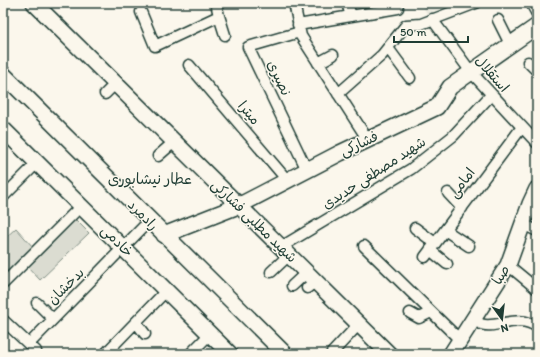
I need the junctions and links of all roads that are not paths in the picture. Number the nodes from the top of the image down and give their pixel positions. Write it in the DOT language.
graph roads {
  1 [pos="34,3"];
  2 [pos="216,3"];
  3 [pos="294,3"];
  4 [pos="347,3"];
  5 [pos="476,3"];
  6 [pos="531,3"];
  7 [pos="397,5"];
  8 [pos="141,12"];
  9 [pos="537,14"];
  10 [pos="219,16"];
  11 [pos="351,16"];
  12 [pos="432,19"];
  13 [pos="498,20"];
  14 [pos="406,25"];
  15 [pos="537,26"];
  16 [pos="299,28"];
  17 [pos="225,35"];
  18 [pos="510,44"];
  19 [pos="388,48"];
  20 [pos="334,55"];
  21 [pos="528,62"];
  22 [pos="318,63"];
  23 [pos="189,65"];
  24 [pos="537,71"];
  25 [pos="471,72"];
  26 [pos="3,74"];
  27 [pos="410,78"];
  28 [pos="338,94"];
  29 [pos="491,95"];
  30 [pos="522,127"];
  31 [pos="3,129"];
  32 [pos="368,140"];
  33 [pos="174,142"];
  34 [pos="537,143"];
  35 [pos="158,156"];
  36 [pos="37,163"];
  37 [pos="307,170"];
  38 [pos="287,180"];
  39 [pos="537,189"];
  40 [pos="448,193"];
  41 [pos="3,197"];
  42 [pos="81,206"];
  43 [pos="238,206"];
  44 [pos="462,208"];
  45 [pos="149,221"];
  46 [pos="523,224"];
  47 [pos="415,228"];
  48 [pos="445,230"];
  49 [pos="537,231"];
  50 [pos="164,235"];
  51 [pos="364,246"];
  52 [pos="469,246"];
  53 [pos="123,248"];
  54 [pos="430,250"];
  55 [pos="285,251"];
  56 [pos="448,264"];
  57 [pos="508,265"];
  58 [pos="271,272"];
  59 [pos="310,281"];
  60 [pos="3,284"];
  61 [pos="292,286"];
  62 [pos="537,289"];
  63 [pos="166,291"];
  64 [pos="37,303"];
  65 [pos="431,312"];
  66 [pos="410,313"];
  67 [pos="474,318"];
  68 [pos="53,319"];
  69 [pos="3,320"];
  70 [pos="136,322"];
  71 [pos="359,324"];
  72 [pos="537,327"];
  73 [pos="145,334"];
  74 [pos="210,334"];
  75 [pos="460,340"];
  76 [pos="105,354"];
  77 [pos="190,354"];
  78 [pos="230,354"];
  79 [pos="285,354"];
  80 [pos="331,354"];
  81 [pos="389,354"];
  82 [pos="452,354"];
  1 -- 33 [label="street, شهید مطلبی فشارکی"];
  2 -- 10 [label="street"];
  3 -- 16 [label="street"];
  4 -- 11 [label="street"];
  5 -- 12 [label="street"];
  6 -- 9 [label="street"];
  7 -- 11 [label="street"];
  7 -- 14 [label="street"];
  8 -- 10 [label="street"];
  10 -- 17 [label="street"];
  11 -- 16 [label="street"];
  12 -- 14 [label="street"];
  12 -- 25 [label="street, استقلال"];
  13 -- 18 [label="street"];
  14 -- 19 [label="street"];
  15 -- 18 [label="street, فشارکی"];
  16 -- 22 [label="street"];
  16 -- 37 [label="street, نصیری"];
  18 -- 25 [label="street, فشارکی"];
  19 -- 27 [label="street"];
  19 -- 28 [label="street"];
  20 -- 22 [label="street"];
  21 -- 24 [label="street"];
  22 -- 28 [label="street"];
  23 -- 38 [label="street, میترا"];
  25 -- 29 [label="street, استقلال"];
  25 -- 32 [label="street, فشارکی"];
  26 -- 45 [label="street, رادمرد"];
  28 -- 32 [label="street"];
  29 -- 30 [label="street, استقلال"];
  29 -- 55 [label="street, شهید مصطفی حدیدی"];
  30 -- 34 [label="street, استقلال"];
  30 -- 44 [label="street, امامی"];
  31 -- 36 [label="street, خادمی"];
  32 -- 37 [label="street, فشارکی"];
  33 -- 35 [label="street"];
  33 -- 43 [label="street, شهید مطلبی فشارکی"];
  36 -- 41 [label="street"];
  36 -- 42 [label="street, خادمی"];
  37 -- 38 [label="street, فشارکی"];
  38 -- 43 [label="street, فشارکی"];
  39 -- 46 [label="street, صبا"];
  40 -- 44 [label="street"];
  42 -- 53 [label="street, خادمی"];
  42 -- 60 [label="street"];
  43 -- 50 [label="street, فشارکی"];
  43 -- 55 [label="street, شهید مطلبی فشارکی"];
  44 -- 48 [label="street, امامی"];
  45 -- 50 [label="street, رادمرد"];
  45 -- 53 [label="street, بدخشان"];
  46 -- 49 [label="street"];
  46 -- 57 [label="street, صبا"];
  47 -- 54 [label="street"];
  48 -- 52 [label="street"];
  48 -- 54 [label="street, امامی"];
  50 -- 79 [label="street, رادمرد"];
  51 -- 65 [label="street"];
  53 -- 63 [label="street, خادمی"];
  53 -- 68 [label="street, بدخشان"];
  54 -- 56 [label="street"];
  55 -- 58 [label="street, شهید مصطفی حدیدی"];
  55 -- 59 [label="street, شهید مطلبی فشارکی"];
  57 -- 62 [label="street"];
  57 -- 67 [label="street, صبا"];
  59 -- 61 [label="street"];
  59 -- 71 [label="street, شهید مطلبی فشارکی"];
  63 -- 70 [label="street"];
  63 -- 74 [label="street, خادمی"];
  64 -- 68 [label="street"];
  65 -- 66 [label="street"];
  65 -- 75 [label="street"];
  67 -- 72 [label="street"];
  67 -- 75 [label="street, صبا"];
  68 -- 69 [label="street, بدخشان"];
  70 -- 73 [label="street"];
  70 -- 76 [label="street"];
  71 -- 80 [label="street"];
  71 -- 81 [label="street, شهید مطلبی فشارکی"];
  74 -- 77 [label="street"];
  74 -- 78 [label="street, خادمی"];
  75 -- 82 [label="street, صبا"];
}
